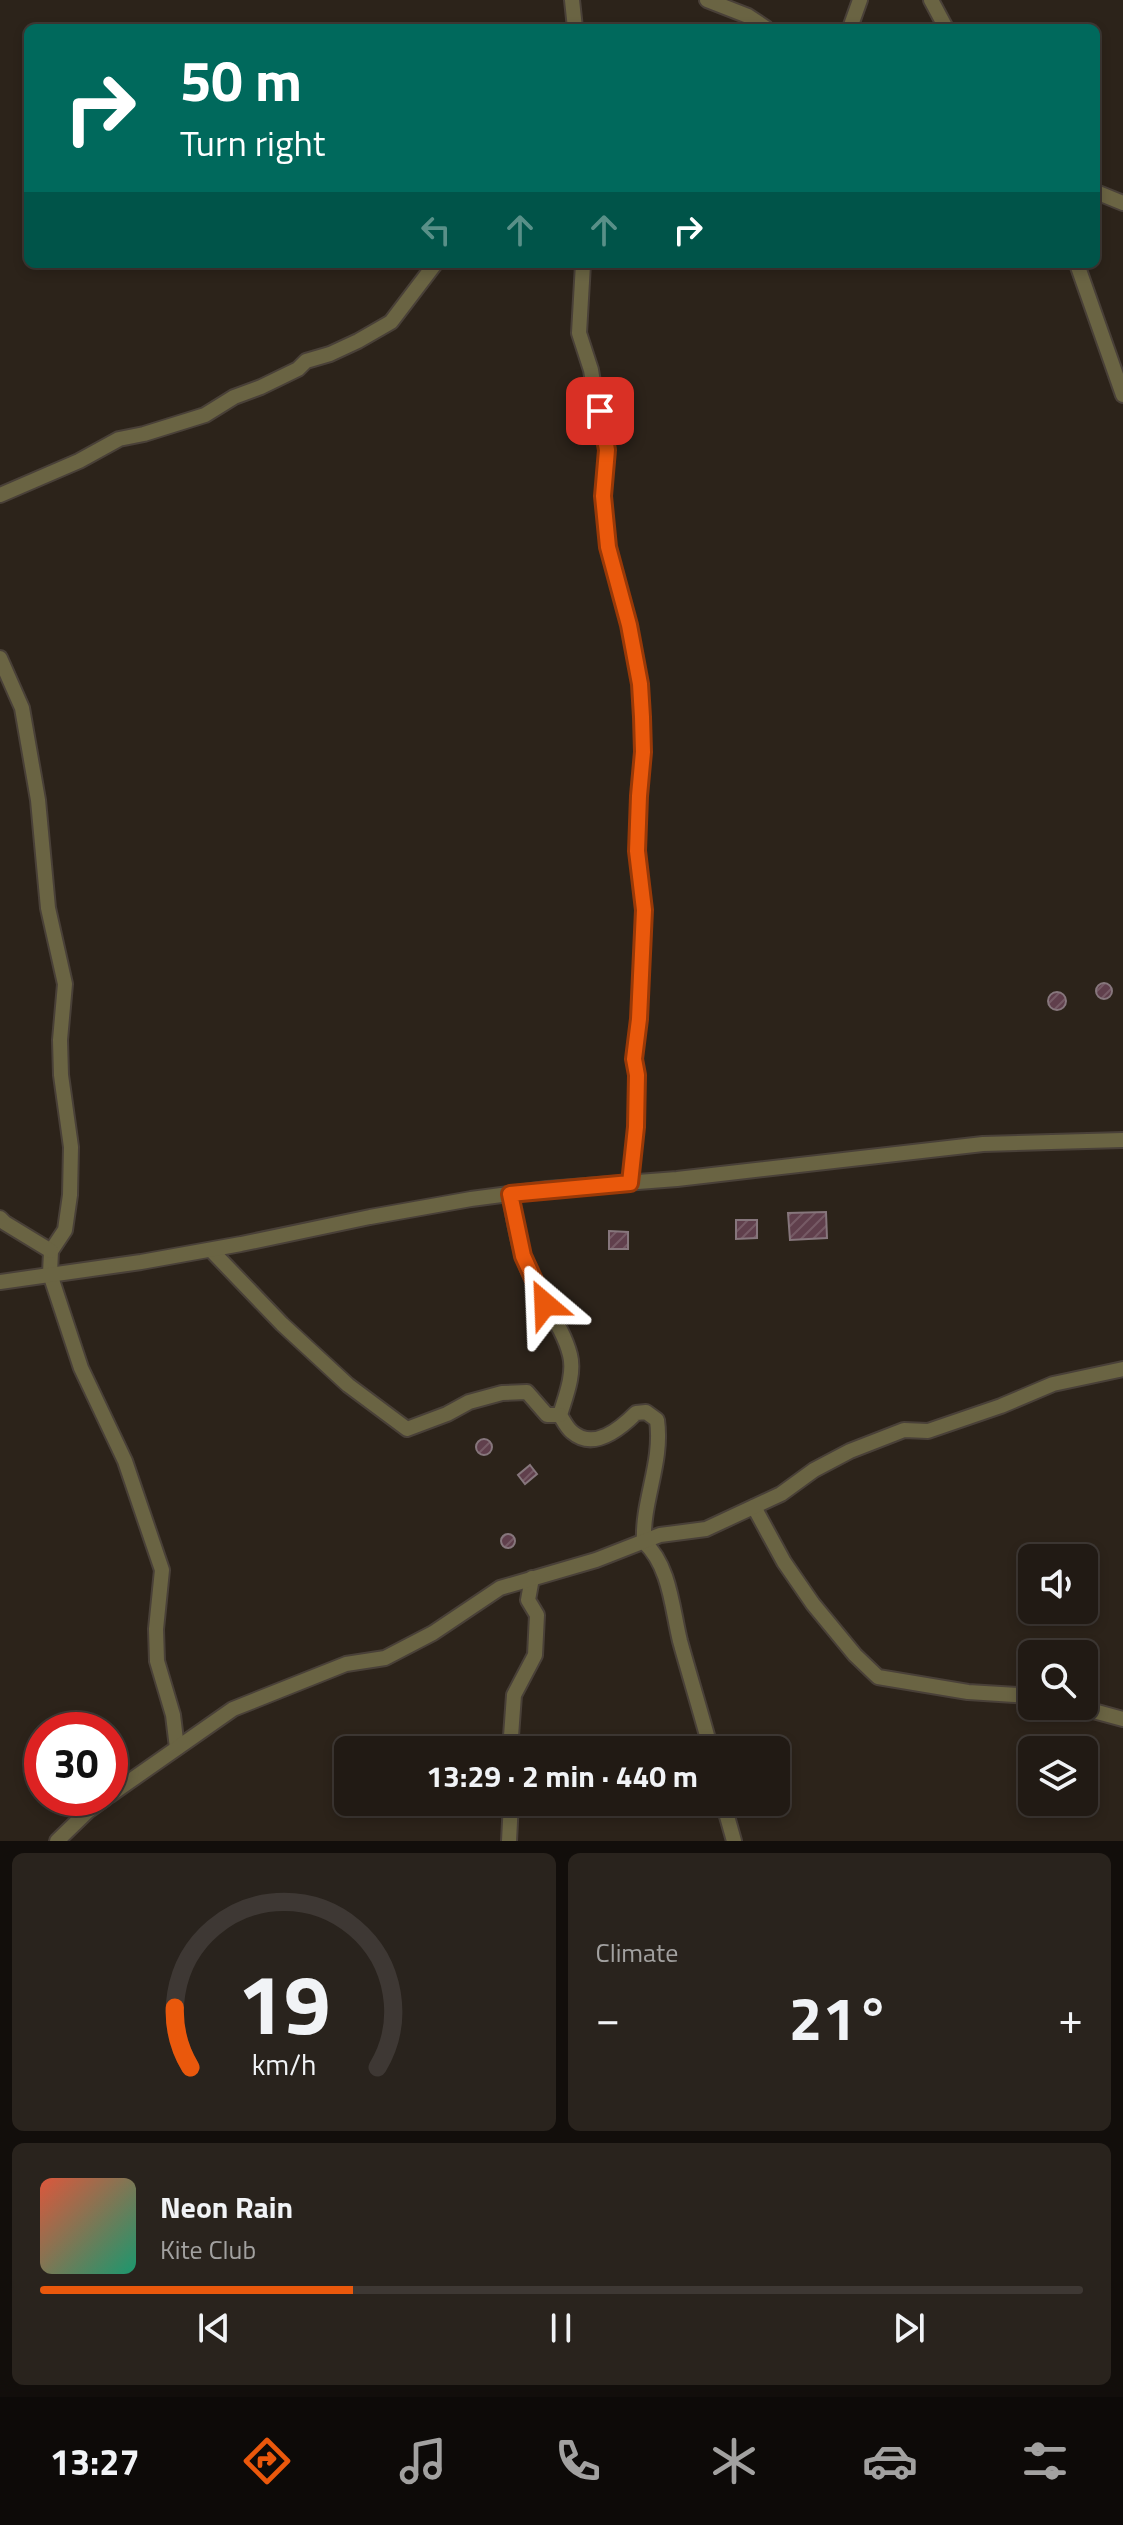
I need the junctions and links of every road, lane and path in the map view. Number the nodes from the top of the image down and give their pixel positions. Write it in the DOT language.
graph roads {
  1 [pos="572,0"];
  2 [pos="707,0"];
  3 [pos="860,0"];
  4 [pos="931,0"];
  5 [pos="575,24"];
  6 [pos="760,24"];
  7 [pos="851,24"];
  8 [pos="944,24"];
  9 [pos="1100,194"];
  10 [pos="1123,203"];
  11 [pos="432,268"];
  12 [pos="583,268"];
  13 [pos="1078,268"];
  14 [pos="1123,395"];
  15 [pos="0,495"];
  16 [pos="0,658"];
  17 [pos="1123,1140"];
  18 [pos="630,1183"];
  19 [pos="510,1194"];
  20 [pos="0,1218"];
  21 [pos="211,1250"];
  22 [pos="51,1251"];
  23 [pos="50,1274"];
  24 [pos="0,1282"];
  25 [pos="1123,1369"];
  26 [pos="560,1415"];
  27 [pos="754,1507"];
  28 [pos="644,1542"];
  29 [pos="532,1578"];
  30 [pos="1018,1695"];
  31 [pos="1098,1712"];
  32 [pos="1123,1719"];
  33 [pos="511,1736"];
  34 [pos="707,1736"];
  35 [pos="177,1748"];
  36 [pos="128,1783"];
  37 [pos="83,1816"];
  38 [pos="510,1816"];
  39 [pos="727,1816"];
  40 [pos="57,1841"];
  41 [pos="509,1841"];
  42 [pos="734,1841"];
  1 -- 5 [label="street"];
  2 -- 6 [label="street"];
  3 -- 7 [label="street"];
  4 -- 8 [label="street"];
  9 -- 10 [label="street"];
  11 -- 15 [label="street"];
  12 -- 18 [label="street"];
  13 -- 14 [label="street"];
  16 -- 22 [label="street"];
  17 -- 18 [label="street"];
  18 -- 19 [label="street"];
  19 -- 21 [label="street"];
  19 -- 26 [label="street"];
  20 -- 22 [label="street"];
  21 -- 23 [label="street"];
  21 -- 26 [label="street"];
  22 -- 23 [label="street"];
  23 -- 24 [label="street"];
  23 -- 35 [label="street"];
  25 -- 27 [label="street"];
  26 -- 28 [label="street"];
  27 -- 28 [label="street"];
  27 -- 30 [label="street"];
  28 -- 29 [label="street"];
  28 -- 34 [label="street"];
  29 -- 33 [label="street"];
  29 -- 35 [label="street"];
  31 -- 32 [label="street"];
  35 -- 36 [label="street"];
  37 -- 40 [label="street"];
  38 -- 41 [label="street"];
  39 -- 42 [label="street"];
}
